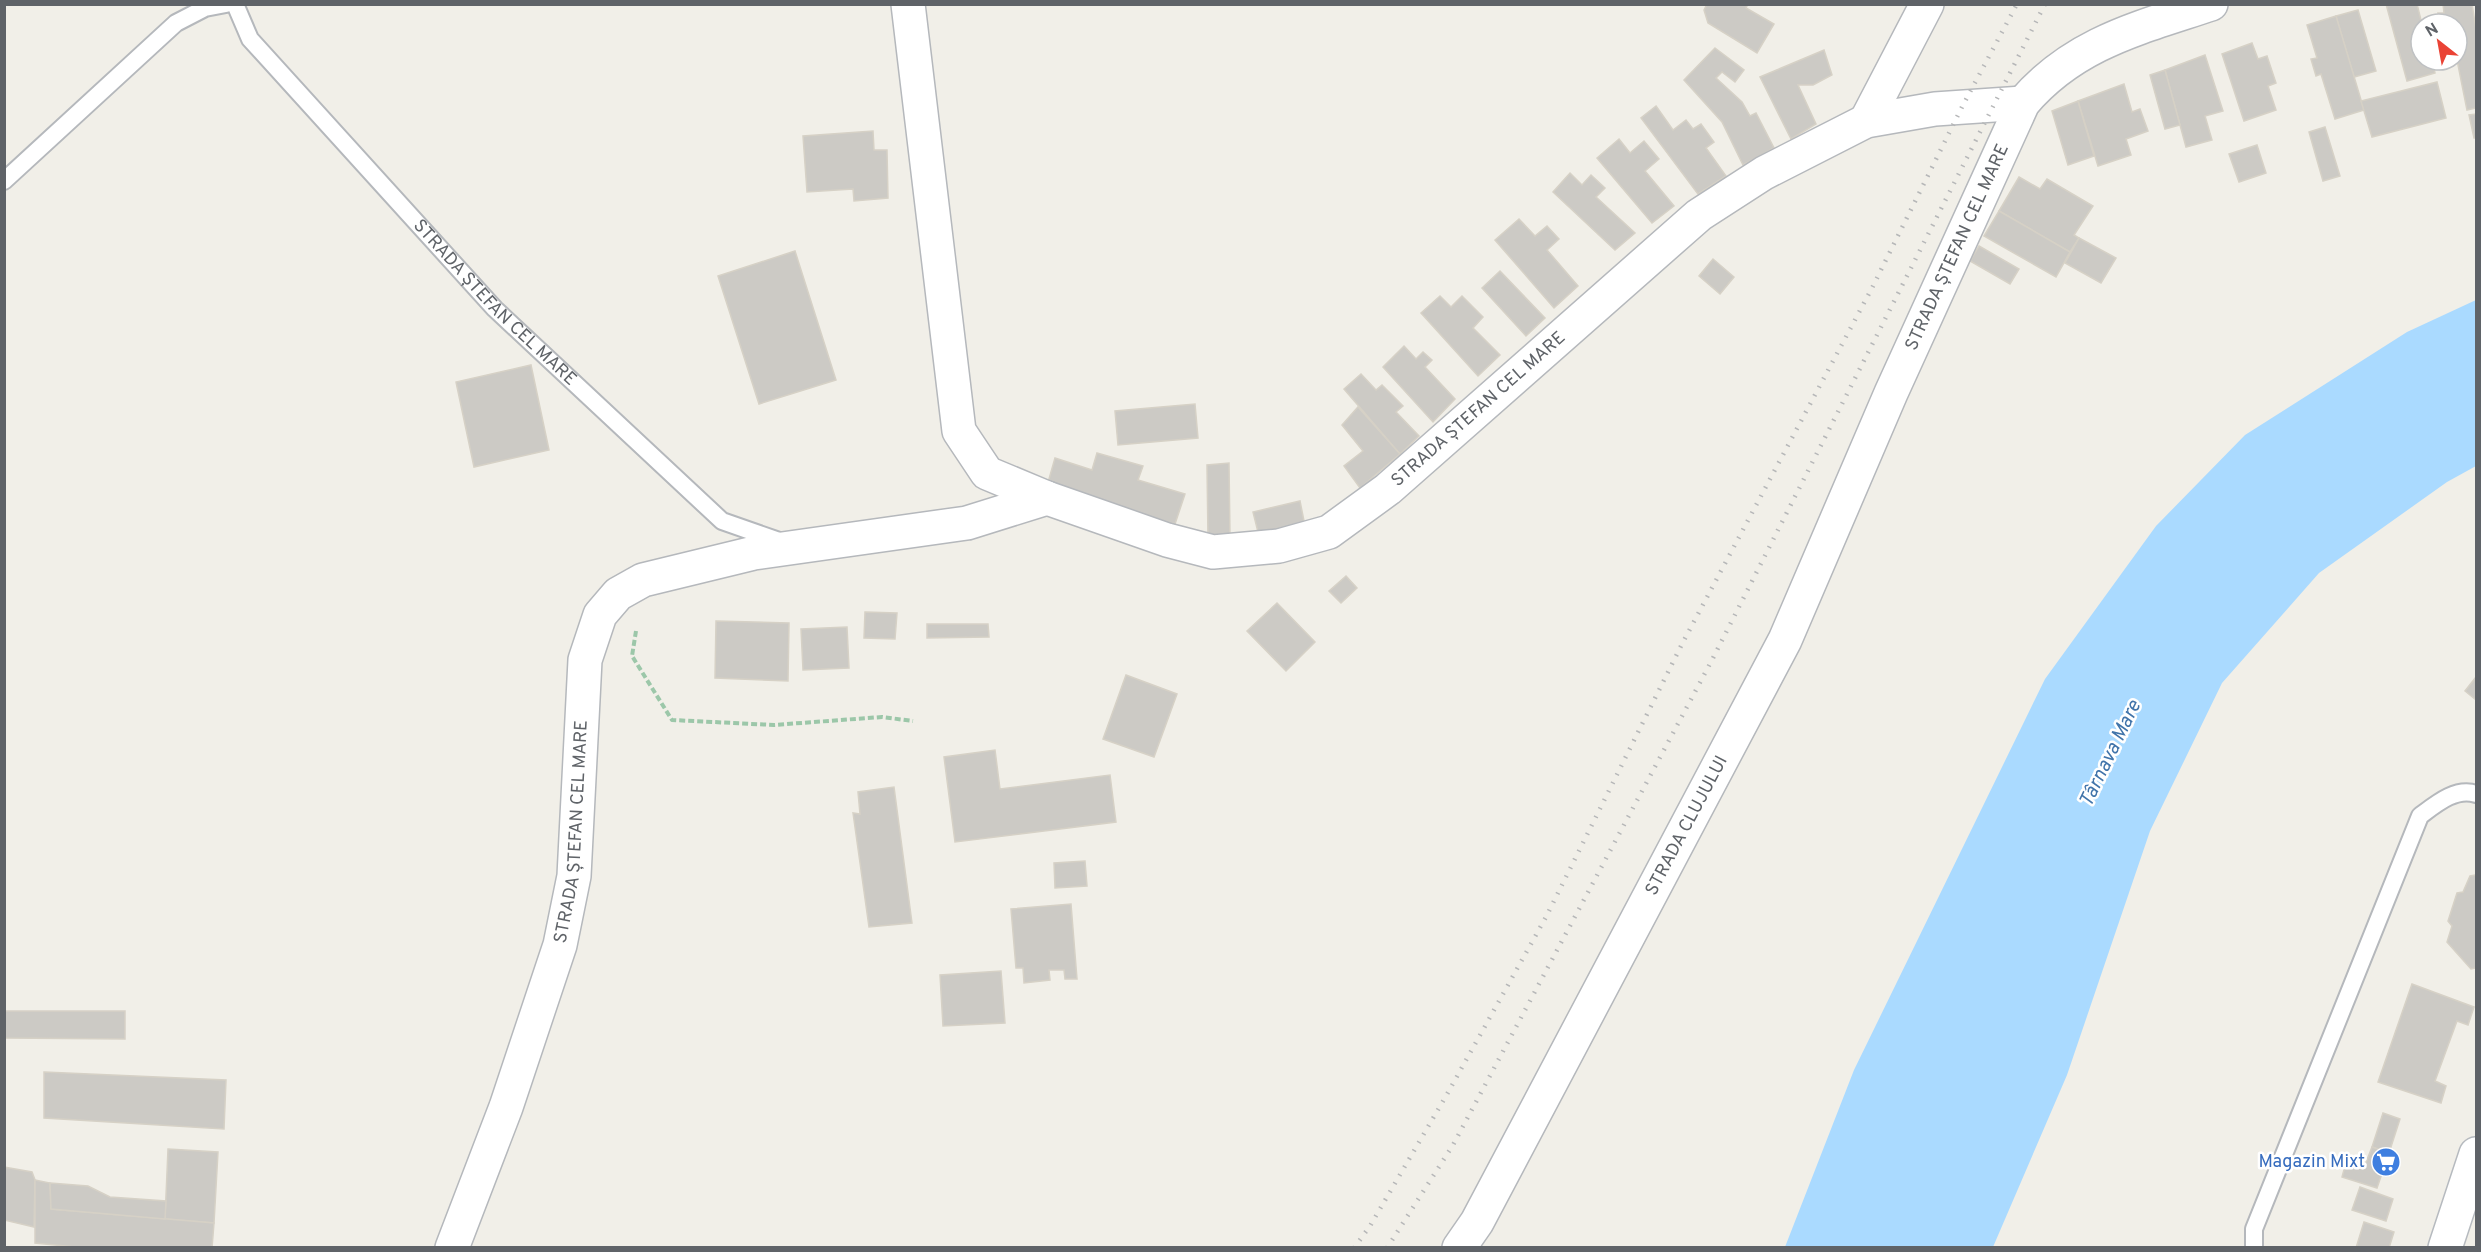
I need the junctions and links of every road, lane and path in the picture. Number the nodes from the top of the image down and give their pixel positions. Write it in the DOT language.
graph roads {
  1 [pos="226,4"];
  2 [pos="236,4"];
  3 [pos="908,4"];
  4 [pos="1927,4"];
  5 [pos="2211,4"];
  6 [pos="2023,103"];
  7 [pos="1866,121"];
  8 [pos="4,181"];
  9 [pos="1891,393"];
  10 [pos="1047,498"];
  11 [pos="800,548"];
  12 [pos="643,580"];
  13 [pos="913,721"];
  14 [pos="2476,794"];
  15 [pos="2476,1154"];
  16 [pos="453,1248"];
  17 [pos="1459,1248"];
  18 [pos="2254,1248"];
  19 [pos="2445,1248"];
  1 -- 8 [label="lane"];
  2 -- 11 [label="lane, STRADA ȘTEFAN CEL MARE"];
  3 -- 10 [label="street, STRADA ȘTEFAN CEL MARE"];
  4 -- 7 [label="street"];
  5 -- 6 [label="street, STRADA ȘTEFAN CEL MARE"];
  6 -- 7 [label="street, STRADA ȘTEFAN CEL MARE"];
  6 -- 9 [label="street, STRADA ȘTEFAN CEL MARE"];
  7 -- 10 [label="street, STRADA ȘTEFAN CEL MARE"];
  9 -- 17 [label="street, STRADA CLUJULUI"];
  10 -- 11 [label="street, STRADA ȘTEFAN CEL MARE"];
  11 -- 12 [label="street, STRADA ȘTEFAN CEL MARE"];
  12 -- 13 [label="path"];
  12 -- 16 [label="street, STRADA ȘTEFAN CEL MARE"];
  14 -- 18 [label="lane"];
  15 -- 19 [label="street"];
}
